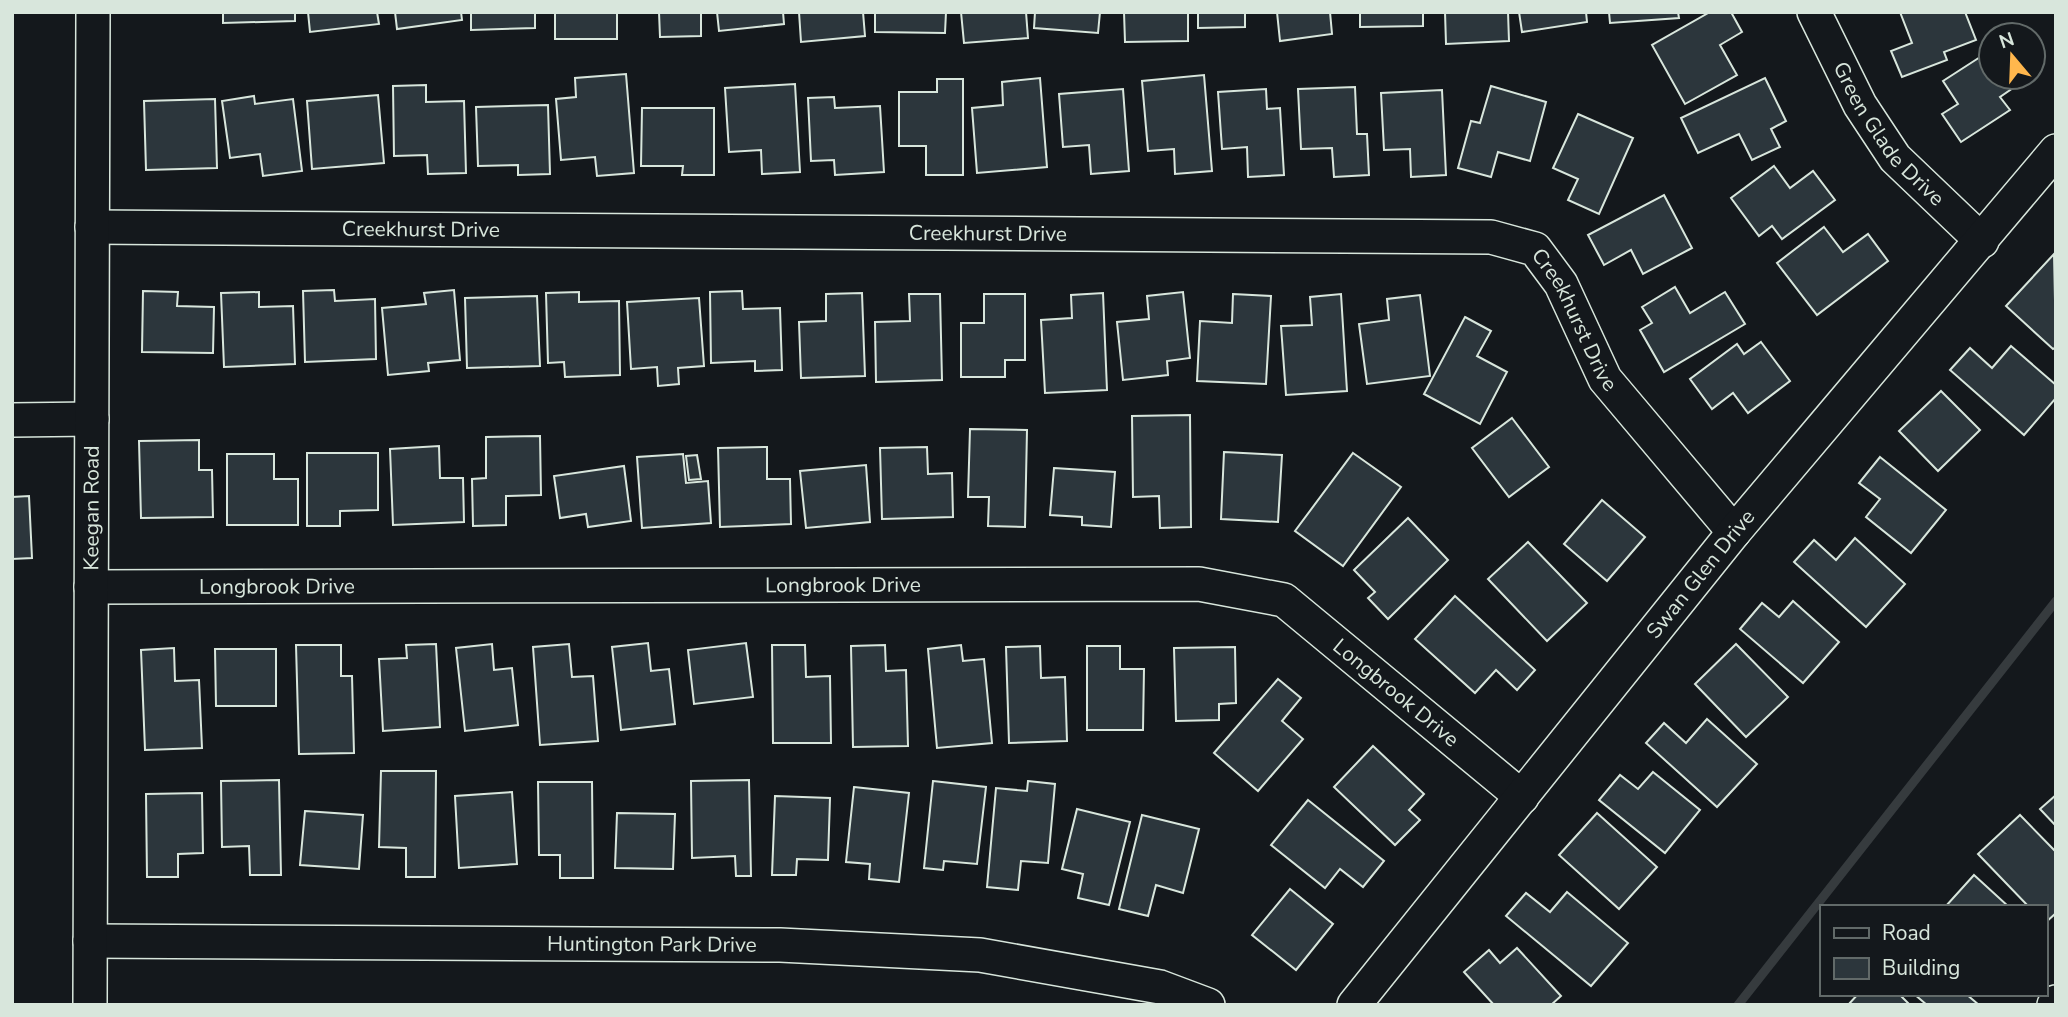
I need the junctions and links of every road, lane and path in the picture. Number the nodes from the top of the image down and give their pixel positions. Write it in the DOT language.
graph roads {
  1 [pos="93,12"];
  2 [pos="1814,12"];
  3 [pos="2056,151"];
  4 [pos="92,226"];
  5 [pos="1982,241"];
  6 [pos="92,419"];
  7 [pos="12,420"];
  8 [pos="1734,532"];
  9 [pos="91,587"];
  10 [pos="1522,797"];
  11 [pos="90,940"];
  12 [pos="90,1005"];
  13 [pos="1208,1005"];
  14 [pos="1354,1005"];
  1 -- 4 [label="street, Keegan Road"];
  2 -- 5 [label="street, Green Glade Drive"];
  3 -- 5 [label="street, Swan Glen Drive"];
  4 -- 6 [label="street, Keegan Road"];
  4 -- 8 [label="street, Creekhurst Drive"];
  5 -- 8 [label="street, Swan Glen Drive"];
  6 -- 7 [label="street"];
  6 -- 9 [label="street, Keegan Road"];
  8 -- 10 [label="street, Swan Glen Drive"];
  9 -- 10 [label="street, Longbrook Drive"];
  9 -- 11 [label="street, Keegan Road"];
  10 -- 14 [label="street, Swan Glen Drive"];
  11 -- 12 [label="street, Keegan Road"];
  11 -- 13 [label="street, Huntington Park Drive"];
}
